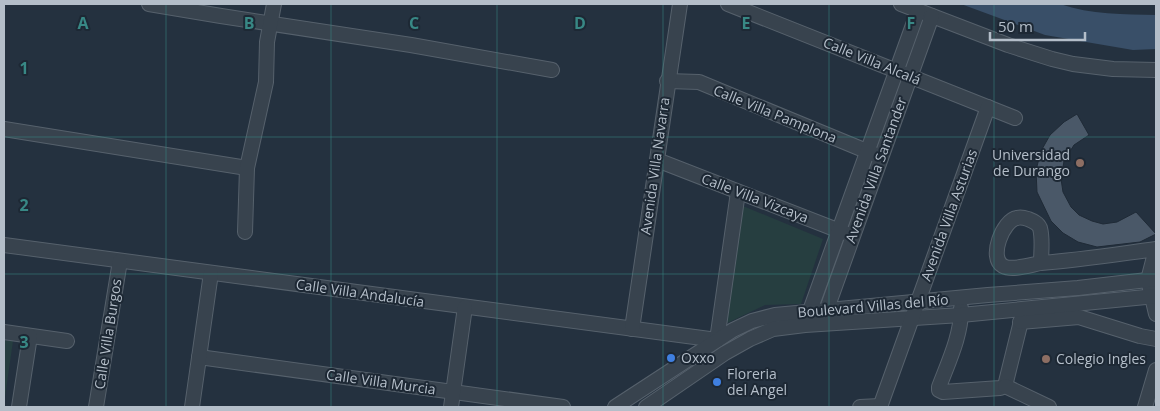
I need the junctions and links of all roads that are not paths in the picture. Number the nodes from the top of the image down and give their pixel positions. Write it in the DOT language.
graph roads {
  1 [pos="150,4"];
  2 [pos="274,4"];
  3 [pos="680,4"];
  4 [pos="728,4"];
  5 [pos="901,4"];
  6 [pos="925,13"];
  7 [pos="271,24"];
  8 [pos="552,70"];
  9 [pos="1156,70"];
  10 [pos="896,71"];
  11 [pos="910,76"];
  12 [pos="667,81"];
  13 [pos="988,107"];
  14 [pos="1016,118"];
  15 [pos="4,129"];
  16 [pos="867,152"];
  17 [pos="881,157"];
  18 [pos="656,160"];
  19 [pos="247,168"];
  20 [pos="738,192"];
  21 [pos="838,231"];
  22 [pos="245,232"];
  23 [pos="853,236"];
  24 [pos="4,245"];
  25 [pos="1156,249"];
  26 [pos="120,261"];
  27 [pos="1041,263"];
  28 [pos="211,273"];
  29 [pos="1152,279"];
  30 [pos="1154,296"];
  31 [pos="960,297"];
  32 [pos="917,302"];
  33 [pos="465,306"];
  34 [pos="826,310"];
  35 [pos="809,311"];
  36 [pos="1156,314"];
  37 [pos="961,315"];
  38 [pos="1022,316"];
  39 [pos="911,319"];
  40 [pos="821,324"];
  41 [pos="805,325"];
  42 [pos="632,329"];
  43 [pos="4,332"];
  44 [pos="30,336"];
  45 [pos="1156,339"];
  46 [pos="717,340"];
  47 [pos="67,341"];
  48 [pos="725,353"];
  49 [pos="199,357"];
  50 [pos="1156,370"];
  51 [pos="1005,386"];
  52 [pos="453,392"];
  53 [pos="1028,403"];
  54 [pos="19,407"];
  55 [pos="96,407"];
  56 [pos="192,407"];
  57 [pos="450,407"];
  58 [pos="563,407"];
  59 [pos="614,407"];
  60 [pos="646,407"];
  61 [pos="860,407"];
  62 [pos="880,407"];
  63 [pos="1049,407"];
  64 [pos="1145,407"];
  1 -- 7 [label="street"];
  2 -- 7 [label="street"];
  3 -- 12 [label="street, Avenida Villa Navarra"];
  4 -- 10 [label="street, Calle Villa Alcalá"];
  5 -- 6 [label="street"];
  6 -- 9 [label="street"];
  6 -- 10 [label="street"];
  6 -- 11 [label="street, Avenida Villa Santander"];
  7 -- 8 [label="street"];
  7 -- 19 [label="street"];
  10 -- 11 [label="street, Calle Villa Alcalá"];
  10 -- 16 [label="street"];
  11 -- 13 [label="street, Calle Villa Alcalá"];
  11 -- 17 [label="street, Avenida Villa Santander"];
  12 -- 16 [label="street, Calle Villa Pamplona"];
  12 -- 18 [label="street, Avenida Villa Navarra"];
  13 -- 14 [label="street, Calle Villa Alcalá"];
  13 -- 32 [label="street, Avenida Villa Asturias"];
  15 -- 19 [label="street"];
  16 -- 17 [label="street, Calle Villa Pamplona"];
  16 -- 21 [label="street"];
  17 -- 23 [label="street, Avenida Villa Santander"];
  18 -- 20 [label="street, Calle Villa Vizcaya"];
  18 -- 42 [label="street, Avenida Villa Navarra"];
  19 -- 22 [label="street"];
  20 -- 21 [label="street, Calle Villa Vizcaya"];
  20 -- 46 [label="street"];
  21 -- 23 [label="street, Calle Villa Vizcaya"];
  21 -- 35 [label="street"];
  23 -- 34 [label="street, Avenida Villa Santander"];
  24 -- 26 [label="street, Calle Villa Andalucía"];
  25 -- 27 [label="street"];
  25 -- 29 [label="street"];
  26 -- 28 [label="street, Calle Villa Andalucía"];
  26 -- 55 [label="street, Calle Villa Burgos"];
  28 -- 33 [label="street, Calle Villa Andalucía"];
  28 -- 49 [label="street"];
  29 -- 30 [label="street"];
  29 -- 31 [label="street, Boulevard Villas del Río"];
  30 -- 36 [label="street"];
  30 -- 38 [label="street, Boulevard Villas del Río"];
  31 -- 32 [label="street, Boulevard Villas del Río"];
  31 -- 37 [label="street"];
  32 -- 34 [label="street, Boulevard Villas del Río"];
  32 -- 39 [label="street, Avenida Villa Asturias"];
  33 -- 42 [label="street, Calle Villa Andalucía"];
  33 -- 52 [label="street"];
  34 -- 35 [label="street, Boulevard Villas del Río"];
  34 -- 40 [label="street, Avenida Villa Santander"];
  35 -- 41 [label="street"];
  35 -- 46 [label="street, Boulevard Villas del Río"];
  37 -- 38 [label="street, Boulevard Villas del Río"];
  37 -- 39 [label="street, Boulevard Villas del Río"];
  37 -- 51 [label="street"];
  38 -- 45 [label="street"];
  38 -- 51 [label="street"];
  39 -- 40 [label="street, Boulevard Villas del Río"];
  39 -- 62 [label="street, Avenida Villa Asturias"];
  40 -- 41 [label="street, Boulevard Villas del Río"];
  41 -- 48 [label="street, Boulevard Villas del Río"];
  42 -- 46 [label="street, Calle Villa Andalucía"];
  43 -- 44 [label="street"];
  44 -- 47 [label="street"];
  44 -- 54 [label="street"];
  46 -- 48 [label="street"];
  46 -- 59 [label="street, Boulevard Villas del Río"];
  48 -- 60 [label="street, Boulevard Villas del Río"];
  49 -- 52 [label="street, Calle Villa Murcia"];
  49 -- 56 [label="street"];
  50 -- 64 [label="street"];
  51 -- 53 [label="street"];
  52 -- 57 [label="street"];
  52 -- 58 [label="street, Calle Villa Murcia"];
  53 -- 63 [label="street"];
  61 -- 62 [label="street"];
}
